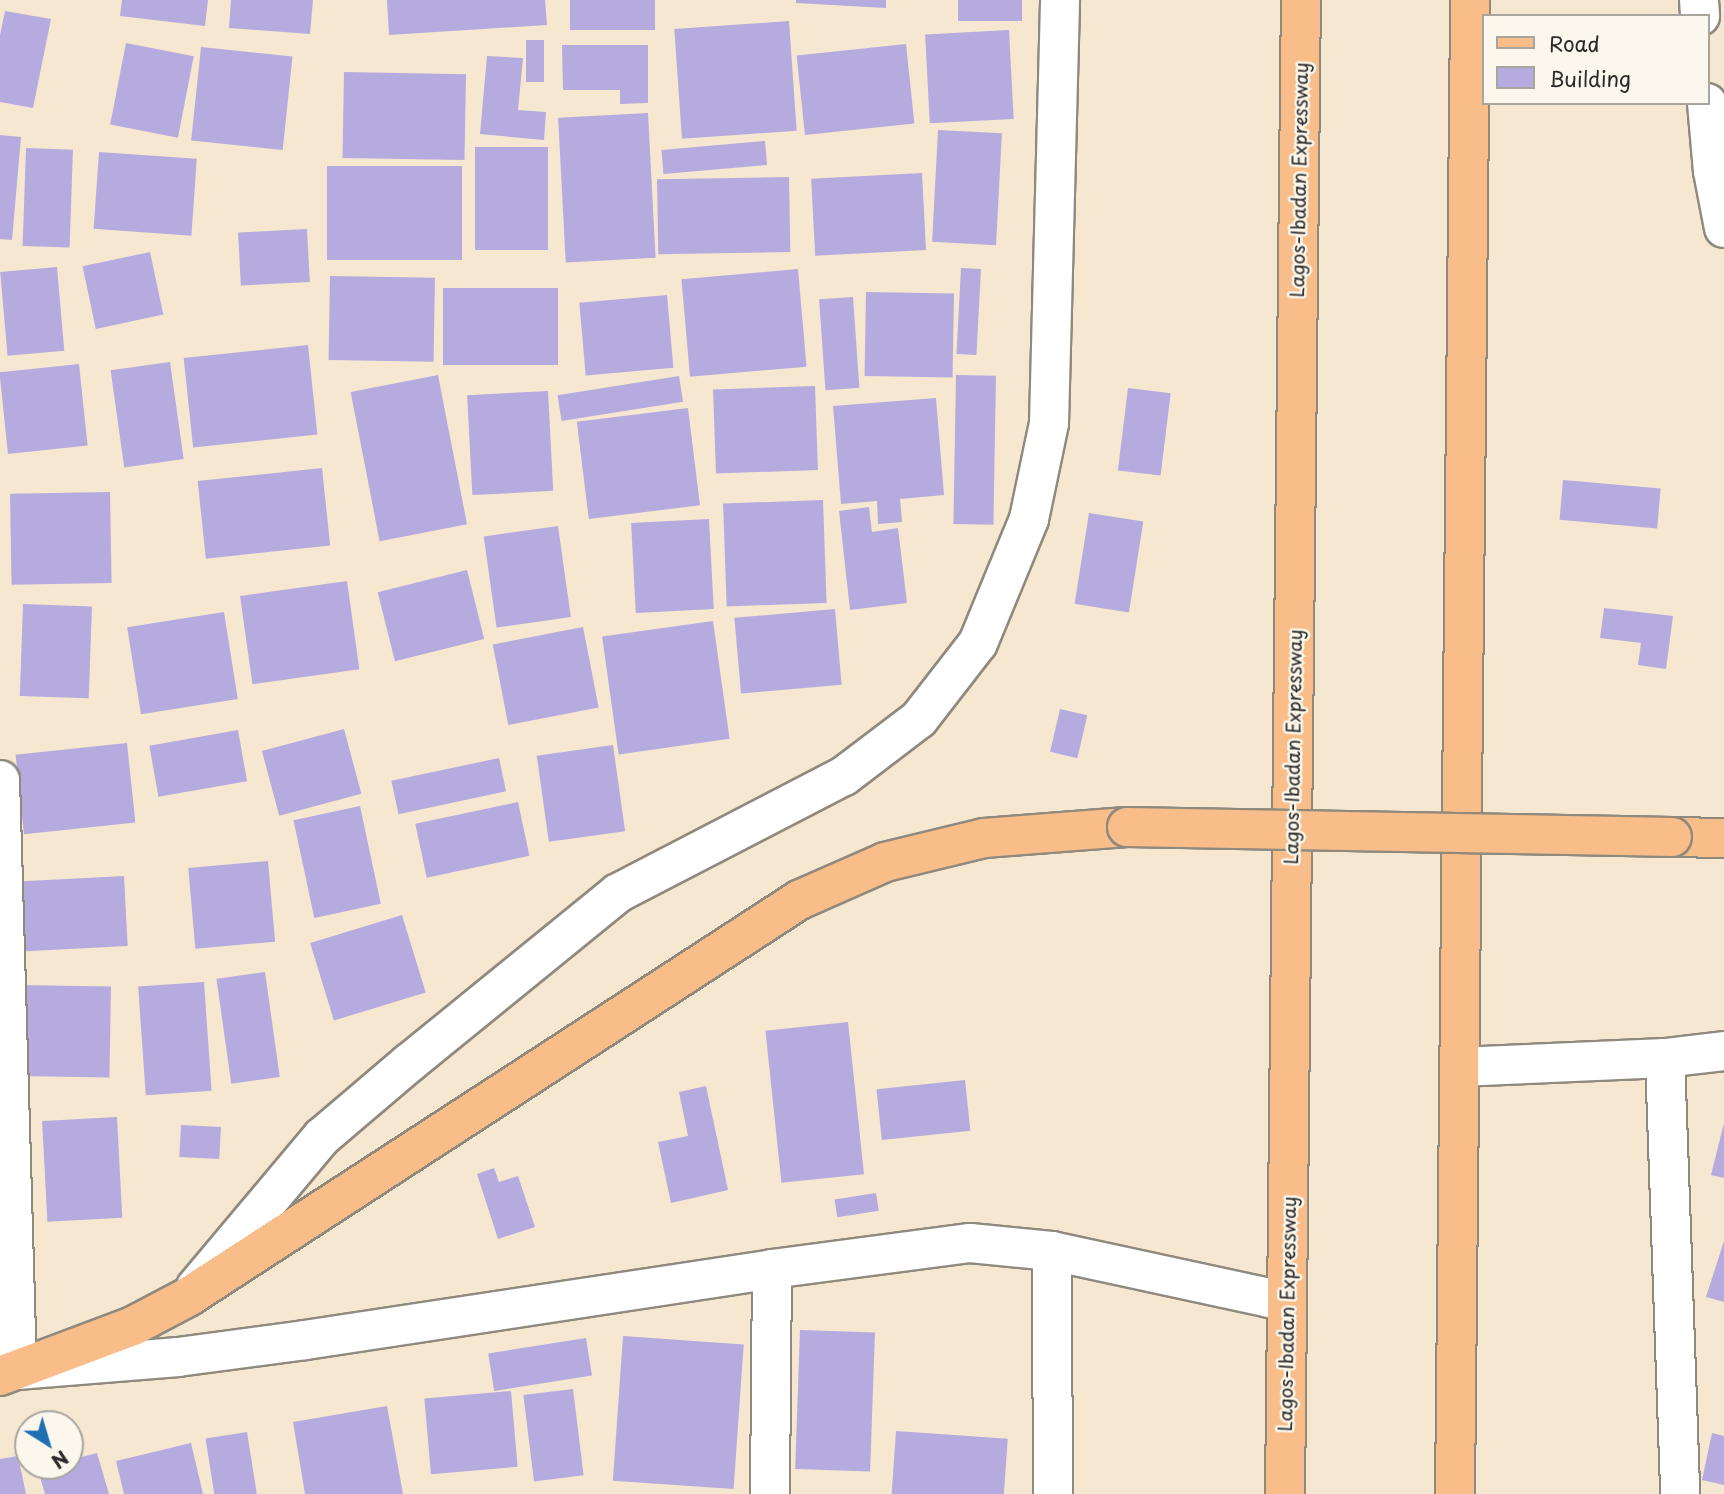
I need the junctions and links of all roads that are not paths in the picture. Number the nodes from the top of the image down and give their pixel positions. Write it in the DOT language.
graph roads {
  1 [pos="1060,0"];
  2 [pos="1301,0"];
  3 [pos="1470,0"];
  4 [pos="1707,105"];
  5 [pos="1724,228"];
  6 [pos="0,780"];
  7 [pos="1724,838"];
  8 [pos="1724,1051"];
  9 [pos="1665,1058"];
  10 [pos="1459,1066"];
  11 [pos="1052,1251"];
  12 [pos="772,1269"];
  13 [pos="188,1297"];
  14 [pos="1287,1302"];
  15 [pos="9,1373"];
  16 [pos="770,1494"];
  17 [pos="1053,1494"];
  18 [pos="1285,1494"];
  19 [pos="1455,1494"];
  20 [pos="1680,1494"];
  1 -- 13 [label="street"];
  2 -- 14 [label="main road, Lagos-Ibadan Expressway"];
  3 -- 10 [label="main road"];
  4 -- 5 [label="street"];
  6 -- 15 [label="street"];
  7 -- 13 [label="main road, bridge"];
  8 -- 9 [label="street"];
  9 -- 10 [label="street"];
  9 -- 20 [label="street"];
  10 -- 19 [label="main road"];
  11 -- 12 [label="street"];
  11 -- 14 [label="street"];
  11 -- 17 [label="street"];
  12 -- 15 [label="street"];
  12 -- 16 [label="street"];
  13 -- 15 [label="main road"];
  14 -- 18 [label="main road, Lagos-Ibadan Expressway"];
}
